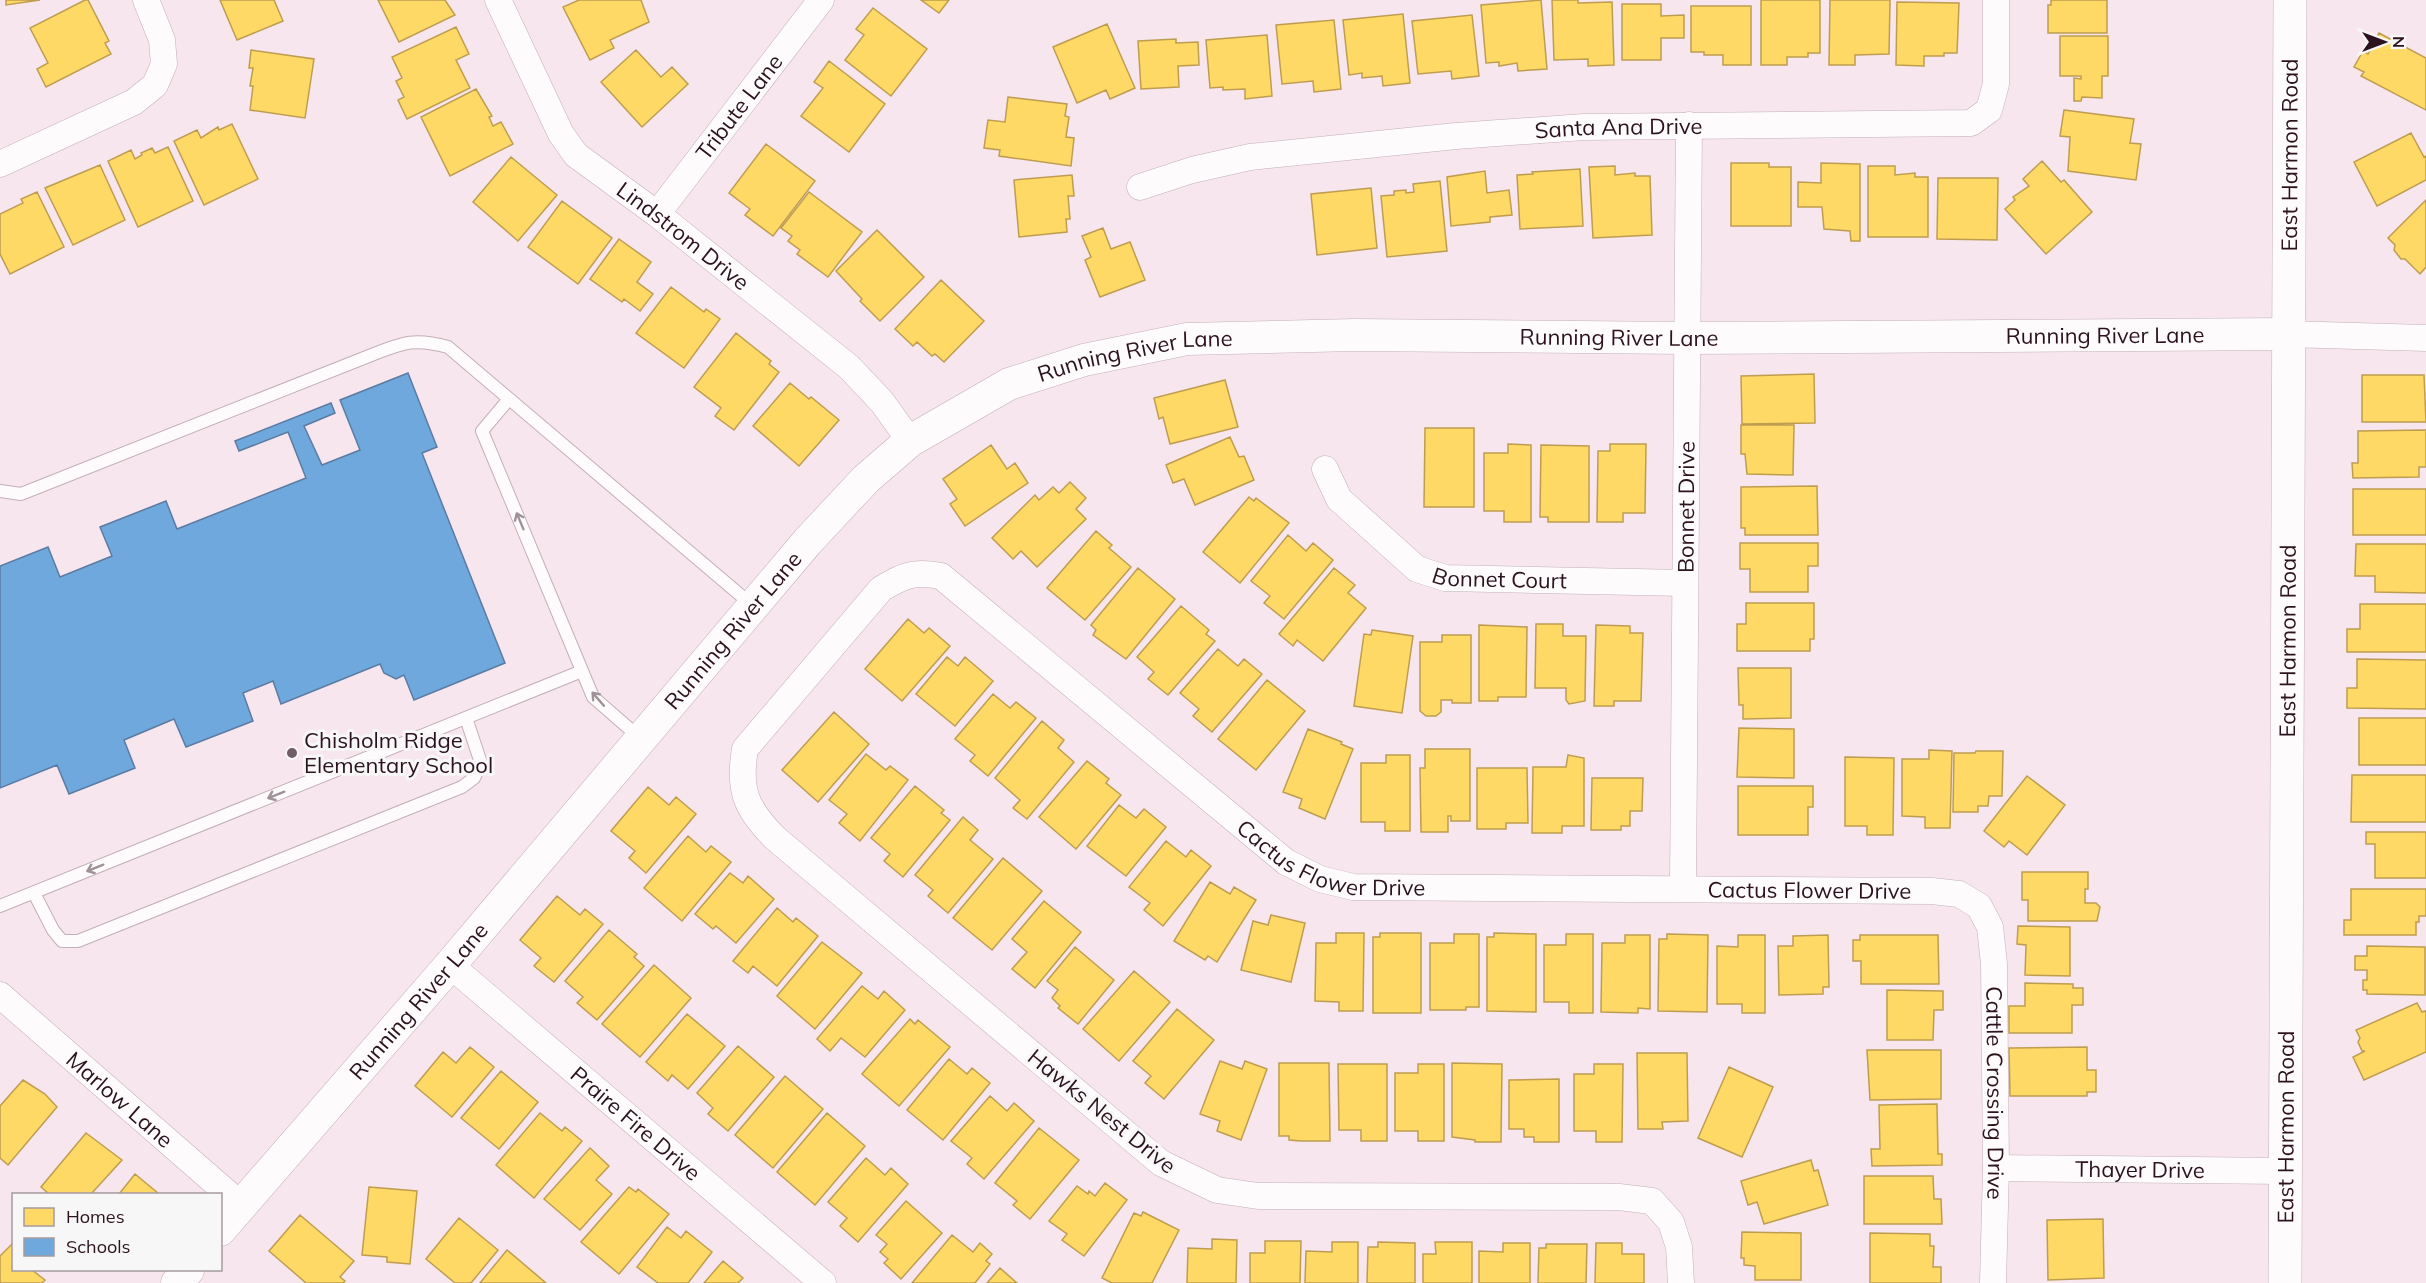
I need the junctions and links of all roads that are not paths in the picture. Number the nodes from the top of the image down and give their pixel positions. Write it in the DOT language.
graph roads {
  1 [pos="146,0"];
  2 [pos="498,0"];
  3 [pos="821,0"];
  4 [pos="1996,0"];
  5 [pos="2290,0"];
  6 [pos="1689,125"];
  7 [pos="0,164"];
  8 [pos="1140,187"];
  9 [pos="657,214"];
  10 [pos="2287,334"];
  11 [pos="1687,338"];
  12 [pos="2426,338"];
  13 [pos="508,400"];
  14 [pos="910,441"];
  15 [pos="1325,469"];
  16 [pos="0,491"];
  17 [pos="1685,583"];
  18 [pos="753,606"];
  19 [pos="812,669"];
  20 [pos="582,671"];
  21 [pos="466,718"];
  22 [pos="641,739"];
  23 [pos="1683,888"];
  24 [pos="33,892"];
  25 [pos="0,906"];
  26 [pos="1979,906"];
  27 [pos="450,965"];
  28 [pos="0,995"];
  29 [pos="1996,1168"];
  30 [pos="2284,1172"];
  31 [pos="241,1205"];
  32 [pos="222,1228"];
  33 [pos="186,1271"];
  34 [pos="177,1283"];
  35 [pos="822,1283"];
  36 [pos="1681,1283"];
  37 [pos="1993,1283"];
  38 [pos="2284,1283"];
  1 -- 7 [label="street"];
  2 -- 9 [label="street, Lindstrom Drive"];
  3 -- 9 [label="street, Tribute Lane"];
  4 -- 6 [label="street, Santa Ana Drive"];
  5 -- 10 [label="main road, East Harmon Road"];
  6 -- 8 [label="street, Santa Ana Drive"];
  6 -- 11 [label="street, Bonnet Drive"];
  9 -- 14 [label="street, Lindstrom Drive"];
  10 -- 11 [label="street, Running River Lane"];
  10 -- 12 [label="street, Running River Lane"];
  10 -- 30 [label="main road, East Harmon Road"];
  11 -- 14 [label="street, Running River Lane"];
  11 -- 17 [label="street, Bonnet Drive"];
  13 -- 16 [label="lane"];
  13 -- 18 [label="lane"];
  20 -- 13 [label="lane, one-way"];
  14 -- 18 [label="street, Running River Lane"];
  15 -- 17 [label="street, Bonnet Court"];
  17 -- 23 [label="street, Bonnet Drive"];
  18 -- 22 [label="street, Running River Lane"];
  19 -- 23 [label="street, Cactus Flower Drive"];
  19 -- 36 [label="street, Hawks Nest Drive"];
  20 -- 21 [label="lane"];
  22 -- 20 [label="lane, one-way"];
  21 -- 24 [label="lane, one-way"];
  21 -- 24 [label="lane"];
  22 -- 27 [label="street, Running River Lane"];
  23 -- 26 [label="street, Cactus Flower Drive"];
  24 -- 25 [label="lane"];
  26 -- 29 [label="street, Cattle Crossing Drive"];
  27 -- 31 [label="street, Running River Lane"];
  27 -- 35 [label="street, Praire Fire Drive"];
  28 -- 31 [label="street, Marlow Lane"];
  29 -- 30 [label="street, Thayer Drive"];
  29 -- 37 [label="street, Cattle Crossing Drive"];
  30 -- 38 [label="main road, East Harmon Road"];
  31 -- 32 [label="street, Running River Lane"];
  33 -- 34 [label="street"];
}
